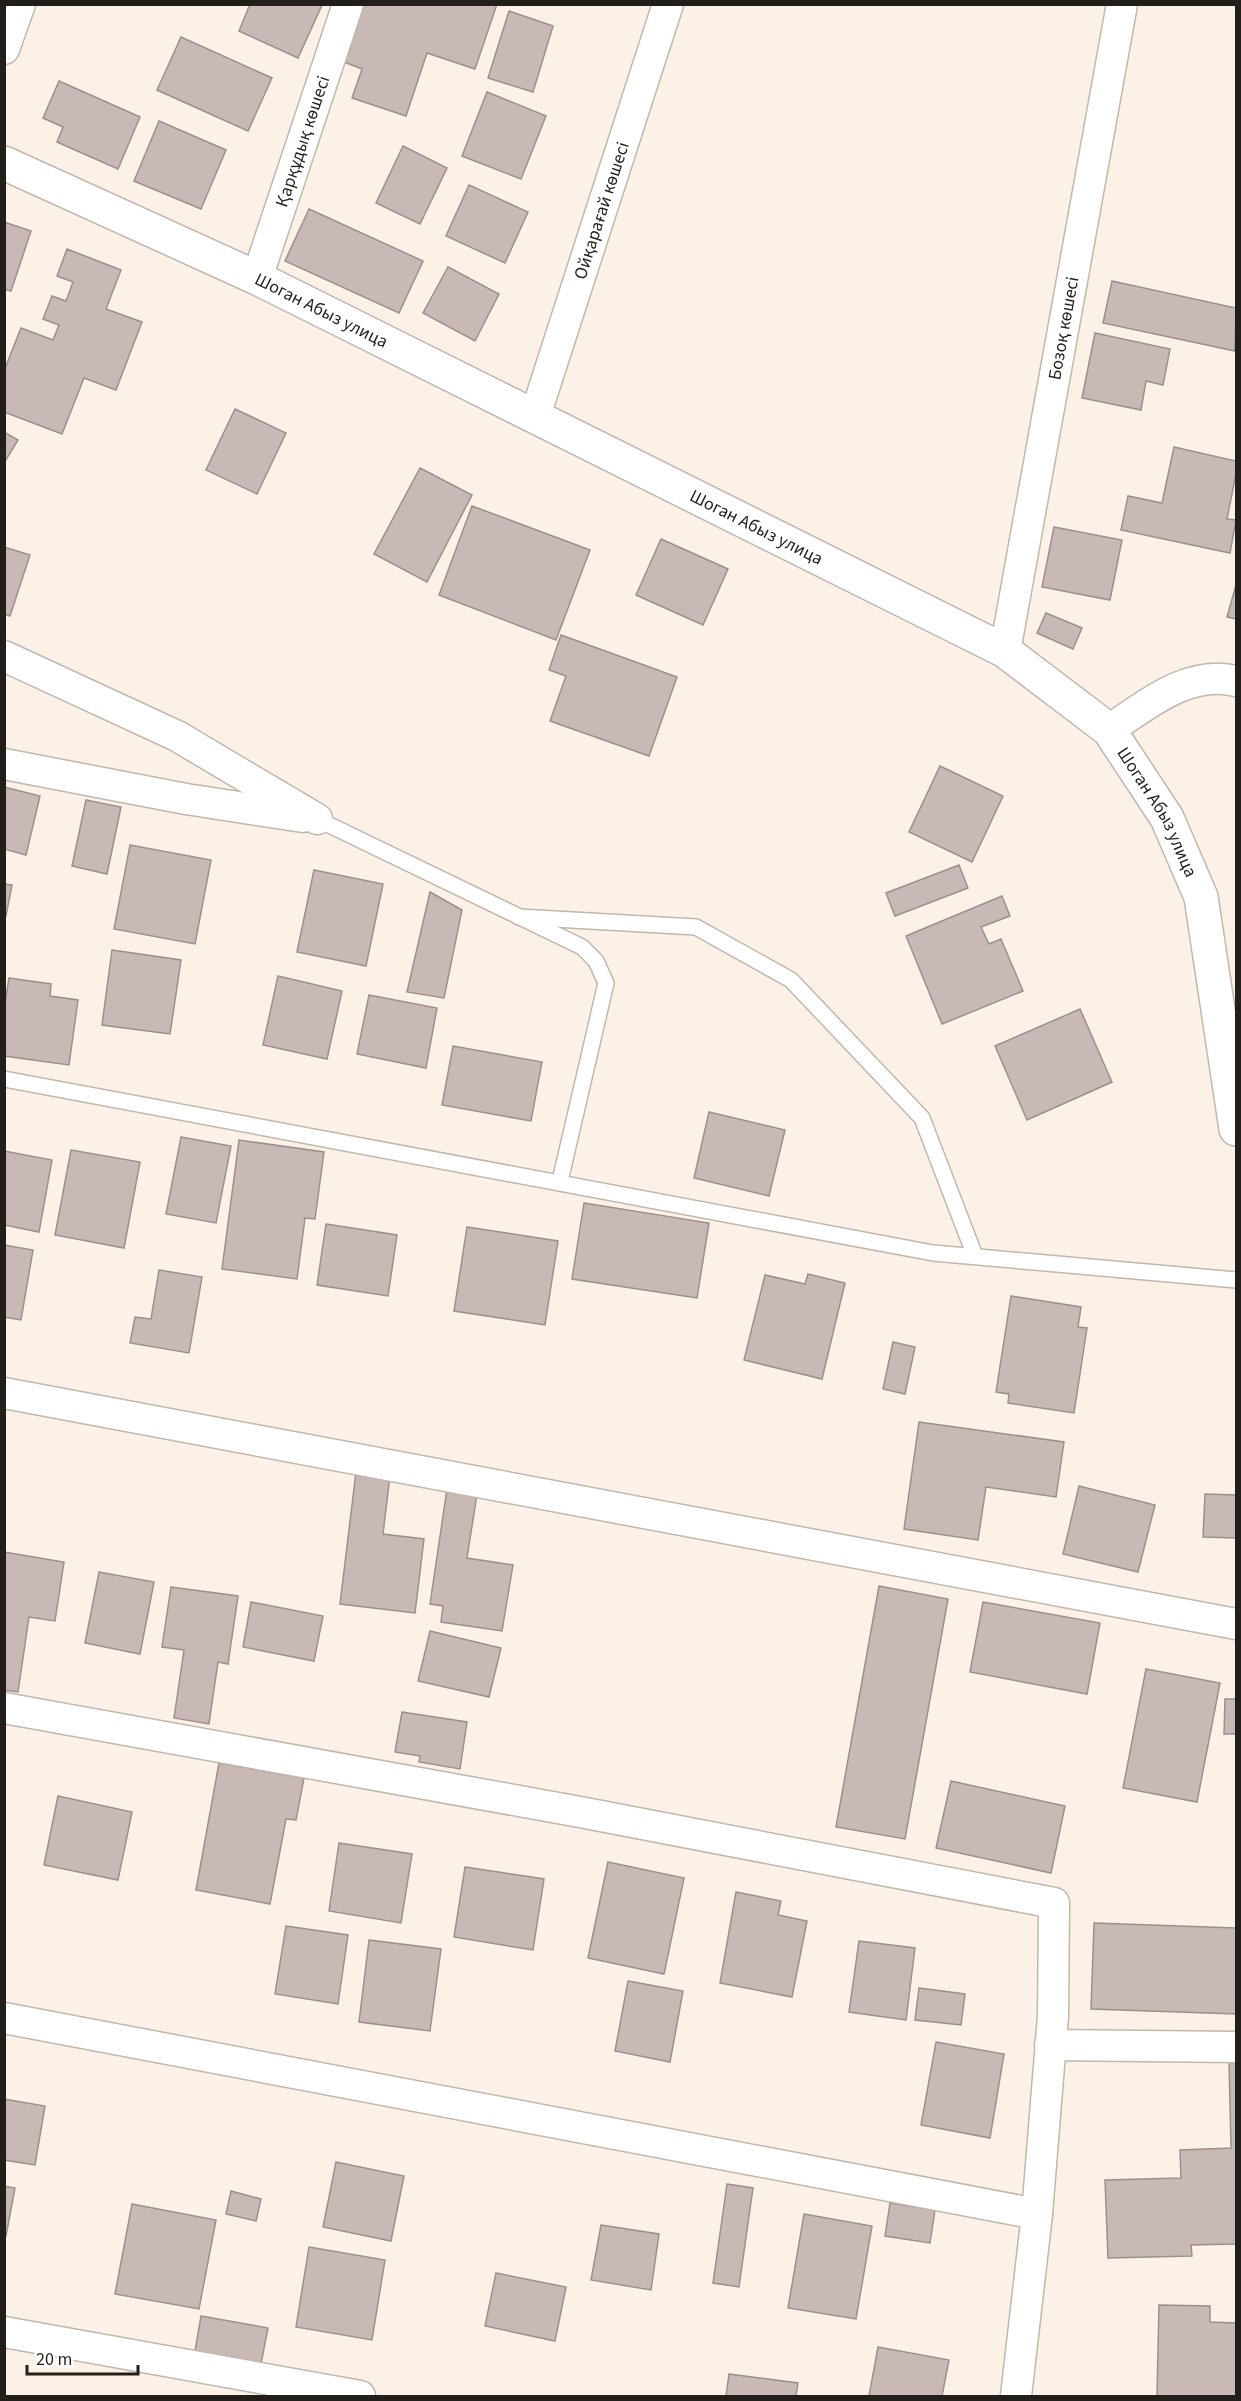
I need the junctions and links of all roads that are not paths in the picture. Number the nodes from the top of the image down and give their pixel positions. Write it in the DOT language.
graph roads {
  1 [pos="20,4"];
  2 [pos="348,4"];
  3 [pos="668,4"];
  4 [pos="1122,4"];
  5 [pos="4,49"];
  6 [pos="4,163"];
  7 [pos="257,278"];
  8 [pos="535,416"];
  9 [pos="1005,651"];
  10 [pos="4,656"];
  11 [pos="1236,681"];
  12 [pos="1109,730"];
  13 [pos="4,764"];
  14 [pos="317,819"];
  15 [pos="519,917"];
  16 [pos="4,1079"];
  17 [pos="1236,1129"];
  18 [pos="560,1181"];
  19 [pos="975,1257"];
  20 [pos="1236,1280"];
  21 [pos="4,1393"];
  22 [pos="1236,1624"];
  23 [pos="4,1708"];
  24 [pos="4,2018"];
  25 [pos="1050,2045"];
  26 [pos="1236,2048"];
  27 [pos="1037,2214"];
  28 [pos="4,2332"];
  29 [pos="360,2397"];
  30 [pos="1016,2397"];
  1 -- 5 [label="street"];
  2 -- 7 [label="street, Қарқұдық көшесі"];
  3 -- 8 [label="street, Ойқарағай көшесі"];
  4 -- 9 [label="street, Бозоқ көшесі"];
  6 -- 7 [label="street, Шоган Абыз улица"];
  7 -- 8 [label="street, Шоган Абыз улица"];
  8 -- 9 [label="street, Шоган Абыз улица"];
  9 -- 12 [label="street, Шоган Абыз улица"];
  10 -- 14 [label="street"];
  11 -- 12 [label="street"];
  12 -- 17 [label="street, Шоган Абыз улица"];
  13 -- 14 [label="street"];
  14 -- 15 [label="lane"];
  15 -- 18 [label="lane"];
  15 -- 19 [label="lane"];
  16 -- 18 [label="lane"];
  18 -- 19 [label="lane"];
  19 -- 20 [label="lane"];
  21 -- 22 [label="street"];
  23 -- 25 [label="street"];
  24 -- 27 [label="street"];
  25 -- 26 [label="street"];
  25 -- 27 [label="street"];
  27 -- 30 [label="street"];
  28 -- 29 [label="street"];
}
